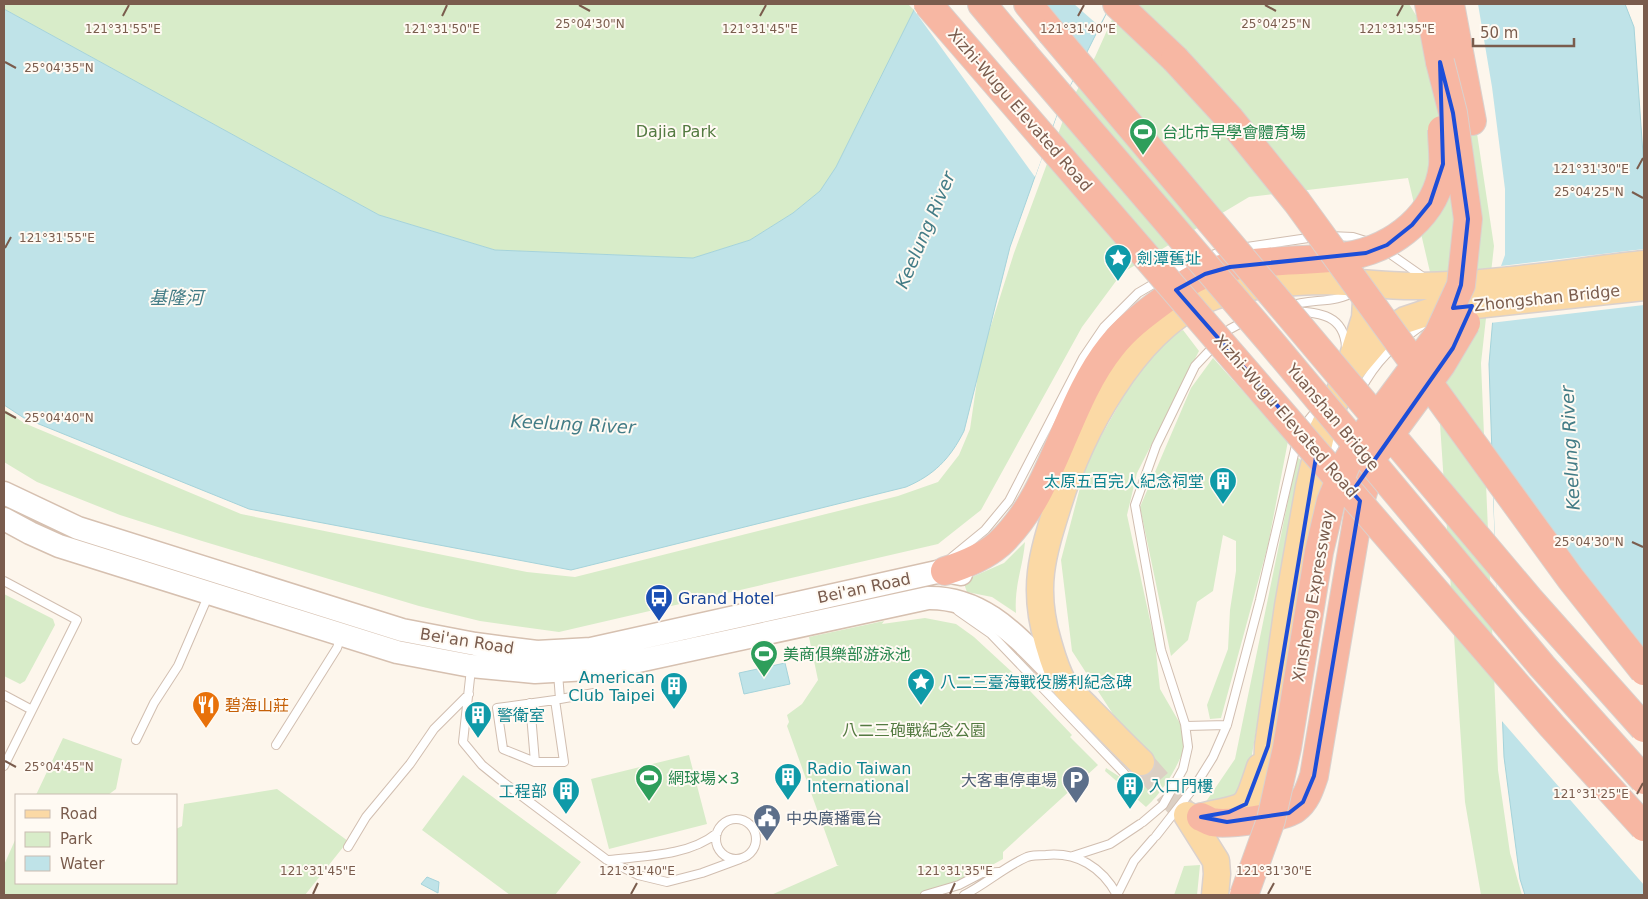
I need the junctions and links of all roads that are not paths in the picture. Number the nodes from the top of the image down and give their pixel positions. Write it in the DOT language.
graph roads {
  1 [pos="928,4"];
  2 [pos="982,4"];
  3 [pos="1028,4"];
  4 [pos="1117,4"];
  5 [pos="1429,4"];
  6 [pos="1450,4"];
  7 [pos="1440,62"];
  8 [pos="1644,264"];
  9 [pos="1366,283"];
  10 [pos="1644,287"];
  11 [pos="1448,297"];
  12 [pos="1257,316"];
  13 [pos="1347,375"];
  14 [pos="1352,406"];
  15 [pos="1347,414"];
  16 [pos="1077,454"];
  17 [pos="1375,455"];
  18 [pos="1324,480"];
  19 [pos="4,493"];
  20 [pos="1320,509"];
  21 [pos="4,518"];
  22 [pos="4,581"];
  23 [pos="213,582"];
  24 [pos="947,585"];
  25 [pos="341,636"];
  26 [pos="473,655"];
  27 [pos="557,662"];
  28 [pos="1644,670"];
  29 [pos="1064,684"];
  30 [pos="594,693"];
  31 [pos="469,694"];
  32 [pos="4,695"];
  33 [pos="530,703"];
  34 [pos="32,710"];
  35 [pos="1227,725"];
  36 [pos="1186,726"];
  37 [pos="1644,728"];
  38 [pos="136,740"];
  39 [pos="276,746"];
  40 [pos="1268,746"];
  41 [pos="535,762"];
  42 [pos="4,766"];
  43 [pos="1133,768"];
  44 [pos="1644,780"];
  45 [pos="1277,815"];
  46 [pos="1192,816"];
  47 [pos="1644,827"];
  48 [pos="717,833"];
  49 [pos="1272,845"];
  50 [pos="348,847"];
  51 [pos="1073,856"];
  52 [pos="740,859"];
  53 [pos="607,860"];
  54 [pos="1001,872"];
  55 [pos="925,895"];
  56 [pos="964,895"];
  57 [pos="1117,895"];
  58 [pos="1215,895"];
  59 [pos="1244,895"];
  60 [pos="1260,895"];
  1 -- 47 [label="highway, Xizhi-Wugu Elevated Road, bridge"];
  2 -- 44 [label="highway, Yuanshan Bridge, bridge"];
  3 -- 37 [label="highway, Yuanshan Bridge, bridge"];
  4 -- 28 [label="highway, bridge"];
  5 -- 7 [label="highway"];
  6 -- 17 [label="highway, Xinsheng Expressway, bridge"];
  7 -- 24 [label="highway, bridge"];
  7 -- 59 [label="highway, Xinsheng Expressway, bridge"];
  8 -- 11 [label="main road, Zhongshan Bridge"];
  9 -- 11 [label="main road"];
  9 -- 13 [label="main road"];
  9 -- 13 [label="lane"];
  9 -- 16 [label="main road"];
  10 -- 11 [label="main road, Zhongshan Bridge"];
  11 -- 13 [label="main road"];
  11 -- 14 [label="lane"];
  11 -- 24 [label="lane"];
  12 -- 36 [label="lane"];
  13 -- 35 [label="lane"];
  13 -- 40 [label="main road"];
  15 -- 18 [label="lane"];
  16 -- 24 [label="main road, Bei'an Road"];
  16 -- 29 [label="main road"];
  17 -- 45 [label="highway, bridge"];
  17 -- 60 [label="highway, Xinsheng Expressway, bridge"];
  19 -- 23 [label="main road, Bei'an Road"];
  20 -- 45 [label="lane"];
  21 -- 23 [label="main road, Bei'an Road"];
  22 -- 34 [label="lane"];
  23 -- 25 [label="main road, Bei'an Road"];
  23 -- 26 [label="main road, Bei'an Road"];
  23 -- 38 [label="lane"];
  24 -- 27 [label="main road, Bei'an Road"];
  24 -- 29 [label="main road"];
  24 -- 43 [label="lane"];
  25 -- 26 [label="main road, Bei'an Road"];
  25 -- 39 [label="lane"];
  26 -- 27 [label="main road, Bei'an Road"];
  26 -- 31 [label="lane"];
  27 -- 30 [label="lane"];
  29 -- 43 [label="main road"];
  31 -- 50 [label="lane"];
  31 -- 53 [label="lane"];
  32 -- 34 [label="lane"];
  33 -- 41 [label="lane"];
  33 -- 41 [label="lane"];
  33 -- 41 [label="lane"];
  34 -- 42 [label="lane"];
  35 -- 36 [label="lane"];
  35 -- 57 [label="lane"];
  36 -- 51 [label="lane"];
  40 -- 45 [label="main road"];
  40 -- 46 [label="main road"];
  45 -- 46 [label="highway"];
  45 -- 49 [label="lane"];
  45 -- 60 [label="main road"];
  46 -- 58 [label="main road"];
  48 -- 52 [label="lane"];
  48 -- 52 [label="lane"];
  48 -- 53 [label="lane"];
  51 -- 54 [label="lane"];
  51 -- 57 [label="lane"];
  52 -- 53 [label="lane"];
  54 -- 55 [label="lane"];
  54 -- 56 [label="lane"];
}
